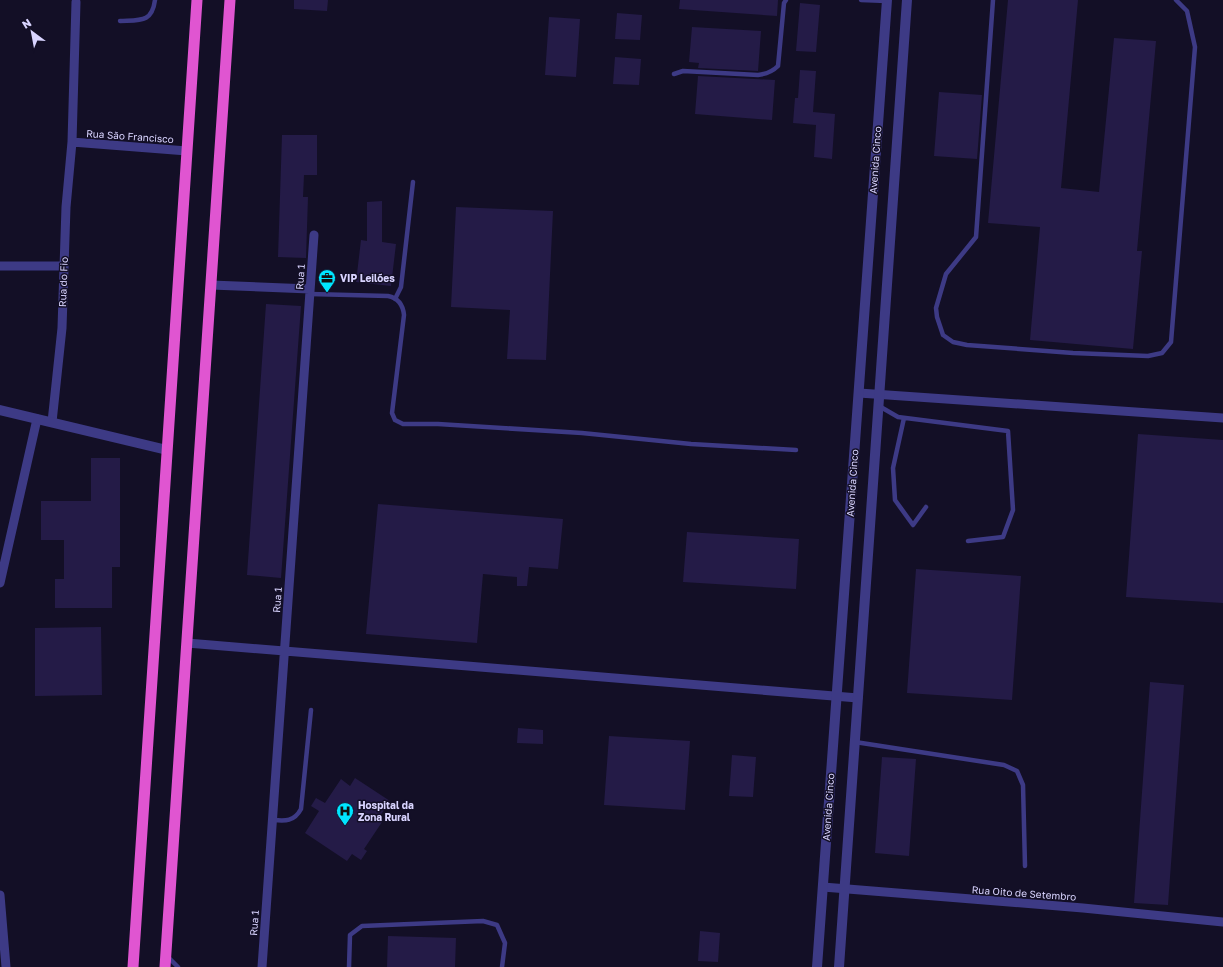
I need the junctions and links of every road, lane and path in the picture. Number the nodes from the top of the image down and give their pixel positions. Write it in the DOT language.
graph roads {
  1 [pos="155,0"];
  2 [pos="198,0"];
  3 [pos="230,0"];
  4 [pos="786,0"];
  5 [pos="861,0"];
  6 [pos="907,0"];
  7 [pos="993,0"];
  8 [pos="1176,0"];
  9 [pos="887,1"];
  10 [pos="76,2"];
  11 [pos="120,21"];
  12 [pos="674,74"];
  13 [pos="72,142"];
  14 [pos="187,151"];
  15 [pos="412,182"];
  16 [pos="314,235"];
  17 [pos="0,266"];
  18 [pos="64,266"];
  19 [pos="211,285"];
  20 [pos="310,291"];
  21 [pos="395,299"];
  22 [pos="858,393"];
  23 [pos="880,395"];
  24 [pos="879,406"];
  25 [pos="0,410"];
  26 [pos="904,418"];
  27 [pos="1223,418"];
  28 [pos="37,419"];
  29 [pos="52,422"];
  30 [pos="167,450"];
  31 [pos="796,450"];
  32 [pos="926,507"];
  33 [pos="968,541"];
  34 [pos="0,584"];
  35 [pos="187,643"];
  36 [pos="285,651"];
  37 [pos="836,696"];
  38 [pos="858,698"];
  39 [pos="311,710"];
  40 [pos="855,742"];
  41 [pos="273,820"];
  42 [pos="1026,866"];
  43 [pos="823,888"];
  44 [pos="845,890"];
  45 [pos="0,895"];
  46 [pos="1223,922"];
  47 [pos="166,955"];
  48 [pos="6,967"];
  49 [pos="133,967"];
  50 [pos="165,967"];
  51 [pos="178,967"];
  52 [pos="262,967"];
  53 [pos="348,967"];
  54 [pos="502,967"];
  55 [pos="818,967"];
  56 [pos="839,967"];
  1 -- 11 [label="lane"];
  2 -- 14 [label="highway"];
  3 -- 19 [label="highway"];
  4 -- 12 [label="lane"];
  5 -- 9 [label="lane"];
  6 -- 23 [label="street"];
  7 -- 8 [label="lane"];
  9 -- 22 [label="street, Avenida Cinco"];
  10 -- 13 [label="street, Rua do Fio"];
  13 -- 14 [label="street, Rua São Francisco"];
  13 -- 18 [label="street, Rua do Fio"];
  14 -- 30 [label="highway"];
  15 -- 21 [label="lane"];
  16 -- 20 [label="street, Rua 1"];
  17 -- 18 [label="street"];
  18 -- 29 [label="street, Rua do Fio"];
  19 -- 20 [label="street"];
  19 -- 35 [label="highway"];
  20 -- 21 [label="lane"];
  20 -- 36 [label="street, Rua 1"];
  21 -- 31 [label="lane"];
  22 -- 23 [label="street"];
  22 -- 37 [label="street, Avenida Cinco"];
  23 -- 24 [label="street"];
  23 -- 27 [label="street"];
  24 -- 26 [label="lane"];
  24 -- 38 [label="street"];
  25 -- 28 [label="street"];
  26 -- 32 [label="lane"];
  26 -- 33 [label="lane"];
  28 -- 29 [label="street"];
  28 -- 34 [label="street"];
  29 -- 30 [label="street"];
  30 -- 49 [label="highway"];
  35 -- 36 [label="street"];
  35 -- 47 [label="highway"];
  36 -- 37 [label="street"];
  36 -- 41 [label="street, Rua 1"];
  37 -- 38 [label="street"];
  37 -- 43 [label="street, Avenida Cinco"];
  38 -- 40 [label="street"];
  39 -- 41 [label="lane"];
  40 -- 42 [label="lane"];
  40 -- 44 [label="street"];
  41 -- 52 [label="street, Rua 1"];
  43 -- 44 [label="street, Rua Oito de Setembro"];
  43 -- 55 [label="street, Avenida Cinco"];
  44 -- 46 [label="street, Rua Oito de Setembro"];
  44 -- 56 [label="street"];
  45 -- 48 [label="street"];
  47 -- 50 [label="highway"];
  47 -- 51 [label="lane"];
  53 -- 54 [label="lane"];
}
